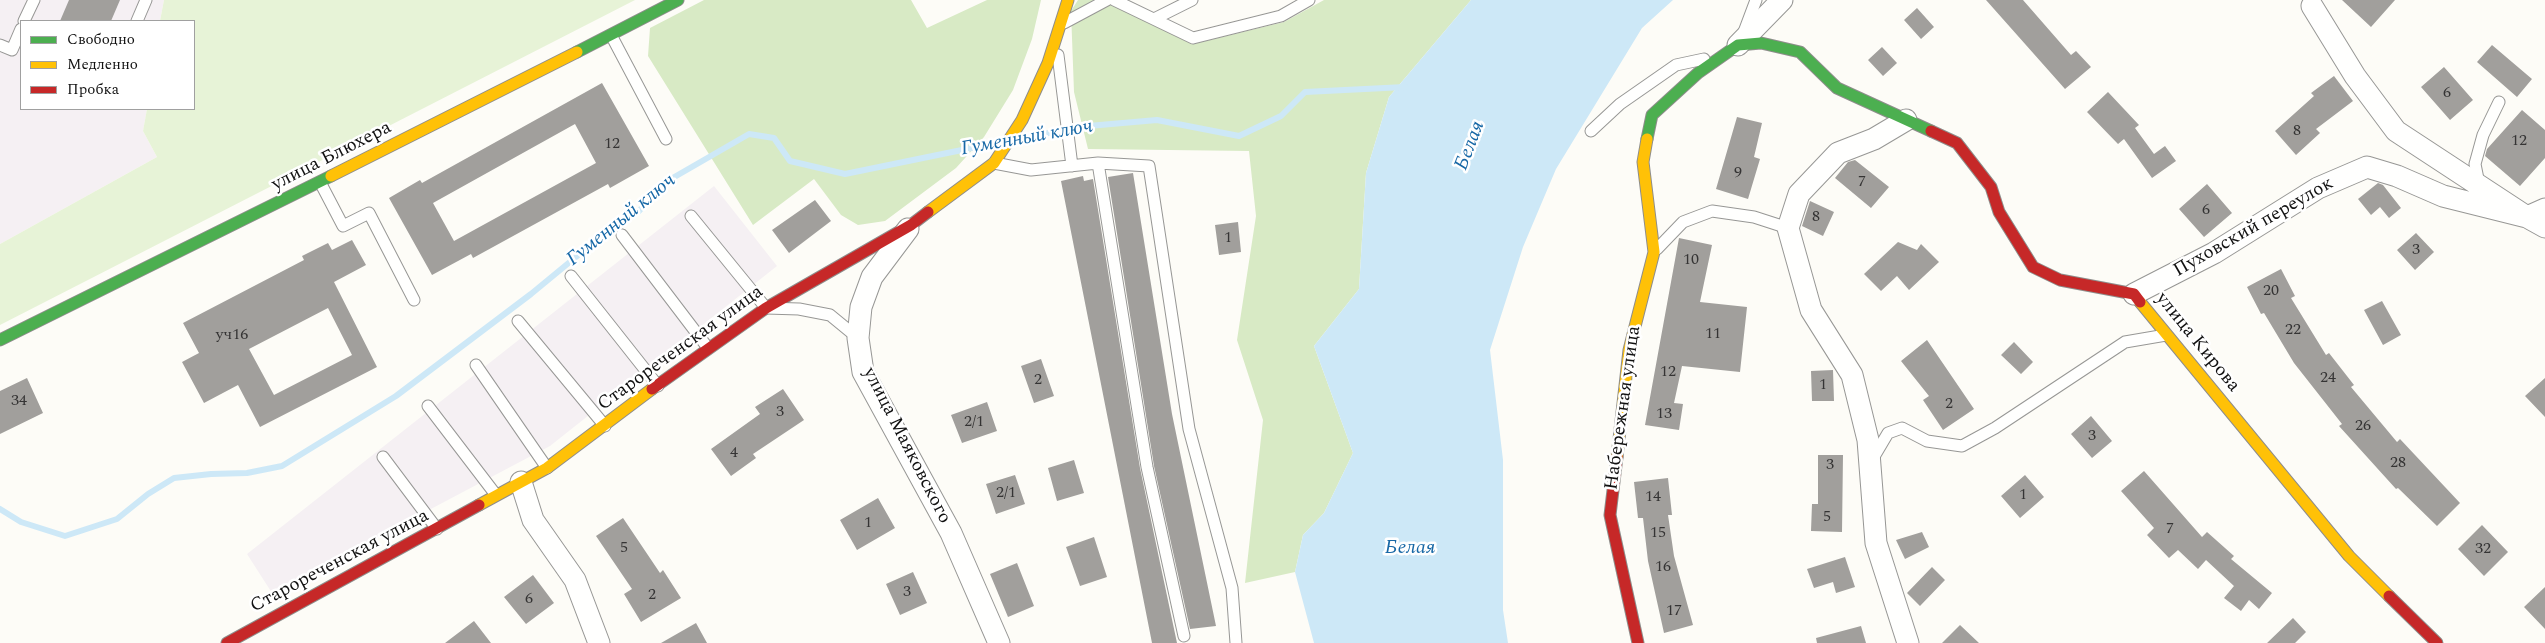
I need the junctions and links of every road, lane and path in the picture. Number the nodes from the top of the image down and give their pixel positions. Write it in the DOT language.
graph roads {
  1 [pos="34,0"];
  2 [pos="146,0"];
  3 [pos="678,0"];
  4 [pos="1068,0"];
  5 [pos="1107,0"];
  6 [pos="1114,0"];
  7 [pos="1192,0"];
  8 [pos="1309,0"];
  9 [pos="1756,0"];
  10 [pos="1782,0"];
  11 [pos="2312,6"];
  12 [pos="1154,19"];
  13 [pos="24,20"];
  14 [pos="137,20"];
  15 [pos="1060,25"];
  16 [pos="20,35"];
  17 [pos="611,35"];
  18 [pos="1056,38"];
  19 [pos="0,45"];
  20 [pos="1732,50"];
  21 [pos="17,52"];
  22 [pos="1698,73"];
  23 [pos="2499,102"];
  24 [pos="1906,120"];
  25 [pos="1591,131"];
  26 [pos="666,139"];
  27 [pos="994,162"];
  28 [pos="1098,163"];
  29 [pos="1072,166"];
  30 [pos="320,182"];
  31 [pos="2479,186"];
  32 [pos="691,216"];
  33 [pos="2539,218"];
  34 [pos="911,225"];
  35 [pos="1788,228"];
  36 [pos="622,235"];
  37 [pos="1654,252"];
  38 [pos="571,276"];
  39 [pos="2134,294"];
  40 [pos="414,300"];
  41 [pos="766,308"];
  42 [pos="518,321"];
  43 [pos="2167,335"];
  44 [pos="858,338"];
  45 [pos="0,340"];
  46 [pos="708,348"];
  47 [pos="476,365"];
  48 [pos="658,386"];
  49 [pos="428,406"];
  50 [pos="605,426"];
  51 [pos="383,457"];
  52 [pos="1870,463"];
  53 [pos="547,468"];
  54 [pos="521,482"];
  55 [pos="496,496"];
  56 [pos="437,529"];
  57 [pos="1184,636"];
  58 [pos="227,643"];
  59 [pos="599,643"];
  60 [pos="998,643"];
  61 [pos="1236,643"];
  62 [pos="1638,643"];
  63 [pos="1908,643"];
  64 [pos="2437,643"];
  1 -- 13 [label="lane"];
  2 -- 14 [label="lane"];
  3 -- 17 [label="street, улица Блюхера"];
  4 -- 15 [label="street, Старореченская улица"];
  5 -- 15 [label="lane"];
  6 -- 12 [label="lane"];
  7 -- 12 [label="lane"];
  8 -- 12 [label="lane"];
  9 -- 20 [label="lane"];
  10 -- 20 [label="street"];
  11 -- 31 [label="street"];
  15 -- 18 [label="street, Старореченская улица"];
  16 -- 21 [label="lane"];
  17 -- 26 [label="lane"];
  17 -- 30 [label="street, улица Блюхера"];
  18 -- 27 [label="street, Старореченская улица"];
  18 -- 29 [label="lane"];
  19 -- 21 [label="lane"];
  20 -- 22 [label="street, улица Кирова"];
  20 -- 24 [label="street, улица Кирова"];
  20 -- 25 [label="lane"];
  22 -- 37 [label="street, Набережная улица"];
  23 -- 31 [label="lane"];
  24 -- 35 [label="street"];
  24 -- 39 [label="street, улица Кирова"];
  27 -- 29 [label="lane"];
  27 -- 34 [label="street, Старореченская улица"];
  28 -- 29 [label="lane"];
  28 -- 57 [label="lane"];
  28 -- 61 [label="lane"];
  30 -- 40 [label="lane"];
  30 -- 45 [label="street, улица Блюхера"];
  31 -- 33 [label="street"];
  32 -- 41 [label="lane"];
  33 -- 39 [label="street, Пуховский переулок"];
  34 -- 41 [label="street, Старореченская улица"];
  34 -- 44 [label="street, улица Маяковского"];
  35 -- 37 [label="lane"];
  35 -- 52 [label="street"];
  36 -- 46 [label="lane"];
  37 -- 62 [label="street, Набережная улица"];
  38 -- 48 [label="lane"];
  39 -- 43 [label="street, улица Кирова"];
  41 -- 44 [label="lane"];
  41 -- 46 [label="street, Старореченская улица"];
  42 -- 50 [label="lane"];
  43 -- 52 [label="lane"];
  43 -- 64 [label="street, улица Кирова"];
  44 -- 60 [label="street, улица Маяковского"];
  46 -- 48 [label="street, Старореченская улица"];
  47 -- 53 [label="lane"];
  48 -- 50 [label="street, Старореченская улица"];
  49 -- 55 [label="lane"];
  50 -- 53 [label="street, Старореченская улица"];
  51 -- 56 [label="lane"];
  52 -- 63 [label="street"];
  53 -- 54 [label="street, Старореченская улица"];
  54 -- 55 [label="street, Старореченская улица"];
  54 -- 59 [label="street"];
  55 -- 56 [label="street, Старореченская улица"];
  56 -- 58 [label="street, Старореченская улица"];
}
